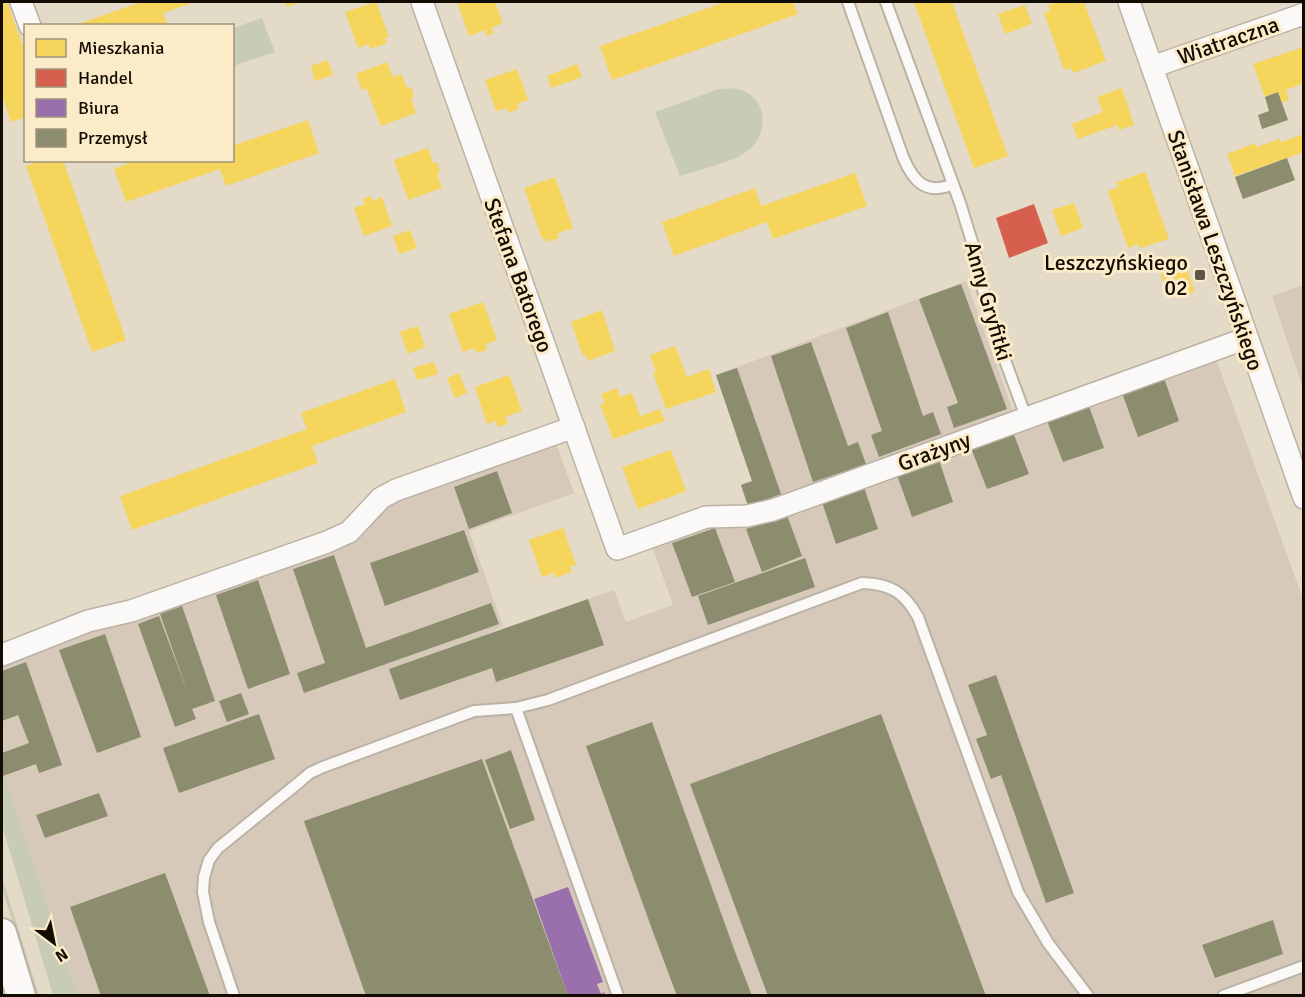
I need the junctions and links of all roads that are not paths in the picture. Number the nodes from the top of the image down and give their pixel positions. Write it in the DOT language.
graph roads {
  1 [pos="21,2"];
  2 [pos="422,2"];
  3 [pos="848,2"];
  4 [pos="886,2"];
  5 [pos="1129,2"];
  6 [pos="1304,14"];
  7 [pos="29,24"];
  8 [pos="1152,67"];
  9 [pos="953,184"];
  10 [pos="1247,338"];
  11 [pos="1026,417"];
  12 [pos="574,427"];
  13 [pos="1301,485"];
  14 [pos="617,549"];
  15 [pos="2,655"];
  16 [pos="516,708"];
  17 [pos="2,933"];
  18 [pos="1304,966"];
  19 [pos="21,996"];
  20 [pos="234,996"];
  21 [pos="618,996"];
  22 [pos="1088,996"];
  23 [pos="1223,996"];
  1 -- 7 [label="street"];
  2 -- 12 [label="street, Stefana Batorego"];
  3 -- 9 [label="lane"];
  4 -- 9 [label="lane, Anny Gryfitki"];
  5 -- 8 [label="street, Stanisława Leszczyńskiego"];
  6 -- 8 [label="street, Wiatraczna"];
  8 -- 10 [label="street, Stanisława Leszczyńskiego"];
  9 -- 11 [label="lane, Anny Gryfitki"];
  10 -- 11 [label="street, Grażyny"];
  10 -- 13 [label="street, Stanisława Leszczyńskiego"];
  11 -- 14 [label="street, Grażyny"];
  12 -- 14 [label="street, Stefana Batorego"];
  12 -- 15 [label="street"];
  16 -- 20 [label="lane"];
  16 -- 21 [label="lane"];
  16 -- 22 [label="lane"];
  17 -- 19 [label="street"];
  18 -- 23 [label="lane"];
}
